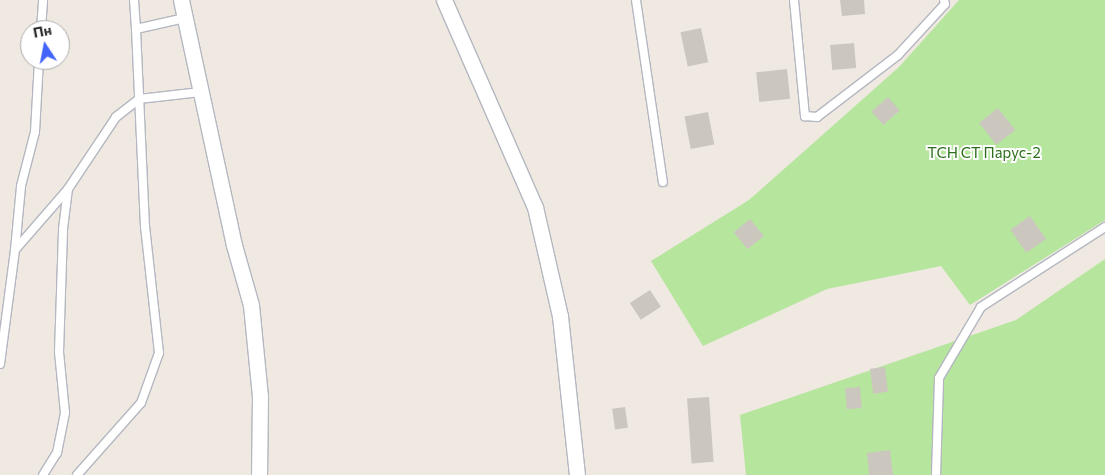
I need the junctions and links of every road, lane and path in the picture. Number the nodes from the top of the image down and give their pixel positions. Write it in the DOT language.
graph roads {
  1 [pos="43,0"];
  2 [pos="134,0"];
  3 [pos="181,0"];
  4 [pos="444,0"];
  5 [pos="636,0"];
  6 [pos="794,0"];
  7 [pos="946,1"];
  8 [pos="184,18"];
  9 [pos="42,20"];
  10 [pos="136,29"];
  11 [pos="38,70"];
  12 [pos="201,92"];
  13 [pos="139,99"];
  14 [pos="663,182"];
  15 [pos="68,189"];
  16 [pos="1105,227"];
  17 [pos="15,250"];
  18 [pos="0,364"];
  19 [pos="43,475"];
  20 [pos="77,475"];
  21 [pos="259,475"];
  22 [pos="577,475"];
  23 [pos="936,475"];
  1 -- 9 [label="lane"];
  2 -- 10 [label="lane"];
  3 -- 8 [label="street"];
  4 -- 22 [label="street"];
  5 -- 14 [label="lane"];
  6 -- 7 [label="lane"];
  8 -- 10 [label="lane"];
  8 -- 12 [label="street"];
  10 -- 13 [label="lane"];
  11 -- 17 [label="lane"];
  12 -- 13 [label="lane"];
  12 -- 21 [label="street"];
  13 -- 15 [label="lane"];
  13 -- 20 [label="lane"];
  15 -- 17 [label="lane"];
  15 -- 19 [label="lane"];
  16 -- 23 [label="lane"];
  17 -- 18 [label="lane"];
}
